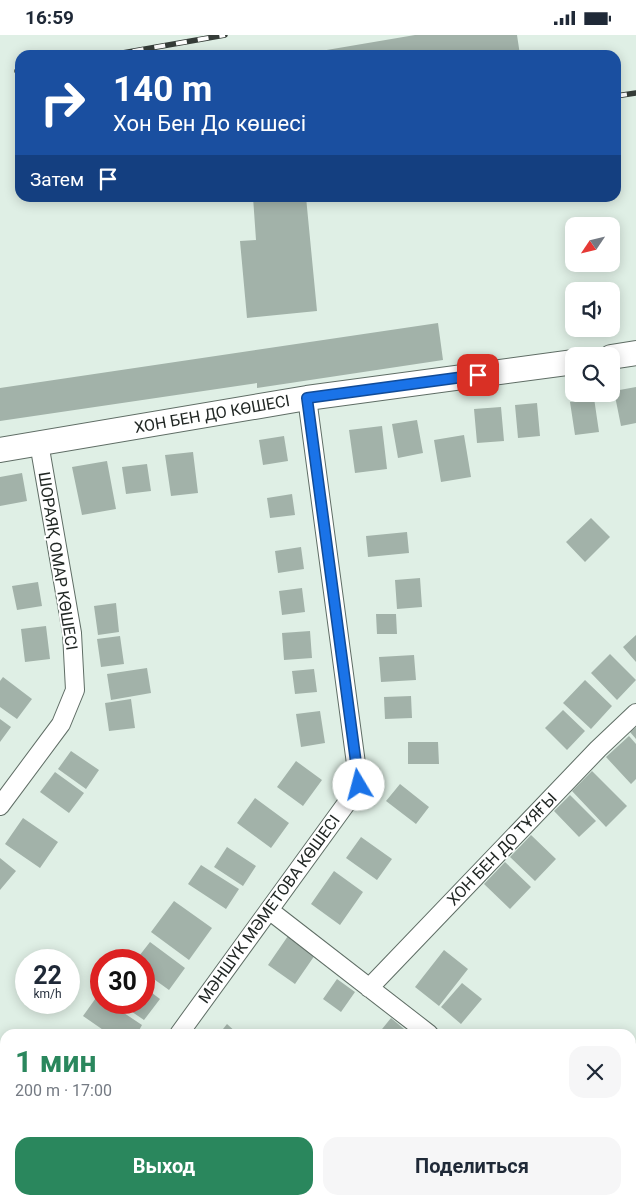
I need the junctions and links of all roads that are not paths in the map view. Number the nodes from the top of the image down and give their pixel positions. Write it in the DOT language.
graph roads {
  1 [pos="636,353"];
  2 [pos="620,356"];
  3 [pos="565,363"];
  4 [pos="307,398"];
  5 [pos="39,443"];
  6 [pos="0,451"];
  7 [pos="636,713"];
  8 [pos="0,806"];
  9 [pos="269,910"];
  10 [pos="369,988"];
  11 [pos="183,1029"];
  12 [pos="422,1029"];
  1 -- 2 [label="street"];
  3 -- 4 [label="street, ХОН БЕН ДО КӨШЕСІ"];
  4 -- 5 [label="street, ХОН БЕН ДО КӨШЕСІ"];
  4 -- 9 [label="street, МӘНШҮК МӘМЕТОВА КӨШЕСІ"];
  5 -- 6 [label="street, ХОН БЕН ДО КӨШЕСІ"];
  5 -- 8 [label="street, ШОРАЯҚ ОМАР КӨШЕСІ"];
  7 -- 10 [label="street, ХОН БЕН ДО ТҰЯҒЫ"];
  9 -- 10 [label="street"];
  9 -- 11 [label="street, МӘНШҮК МӘМЕТОВА КӨШЕСІ"];
  10 -- 12 [label="street"];
}
